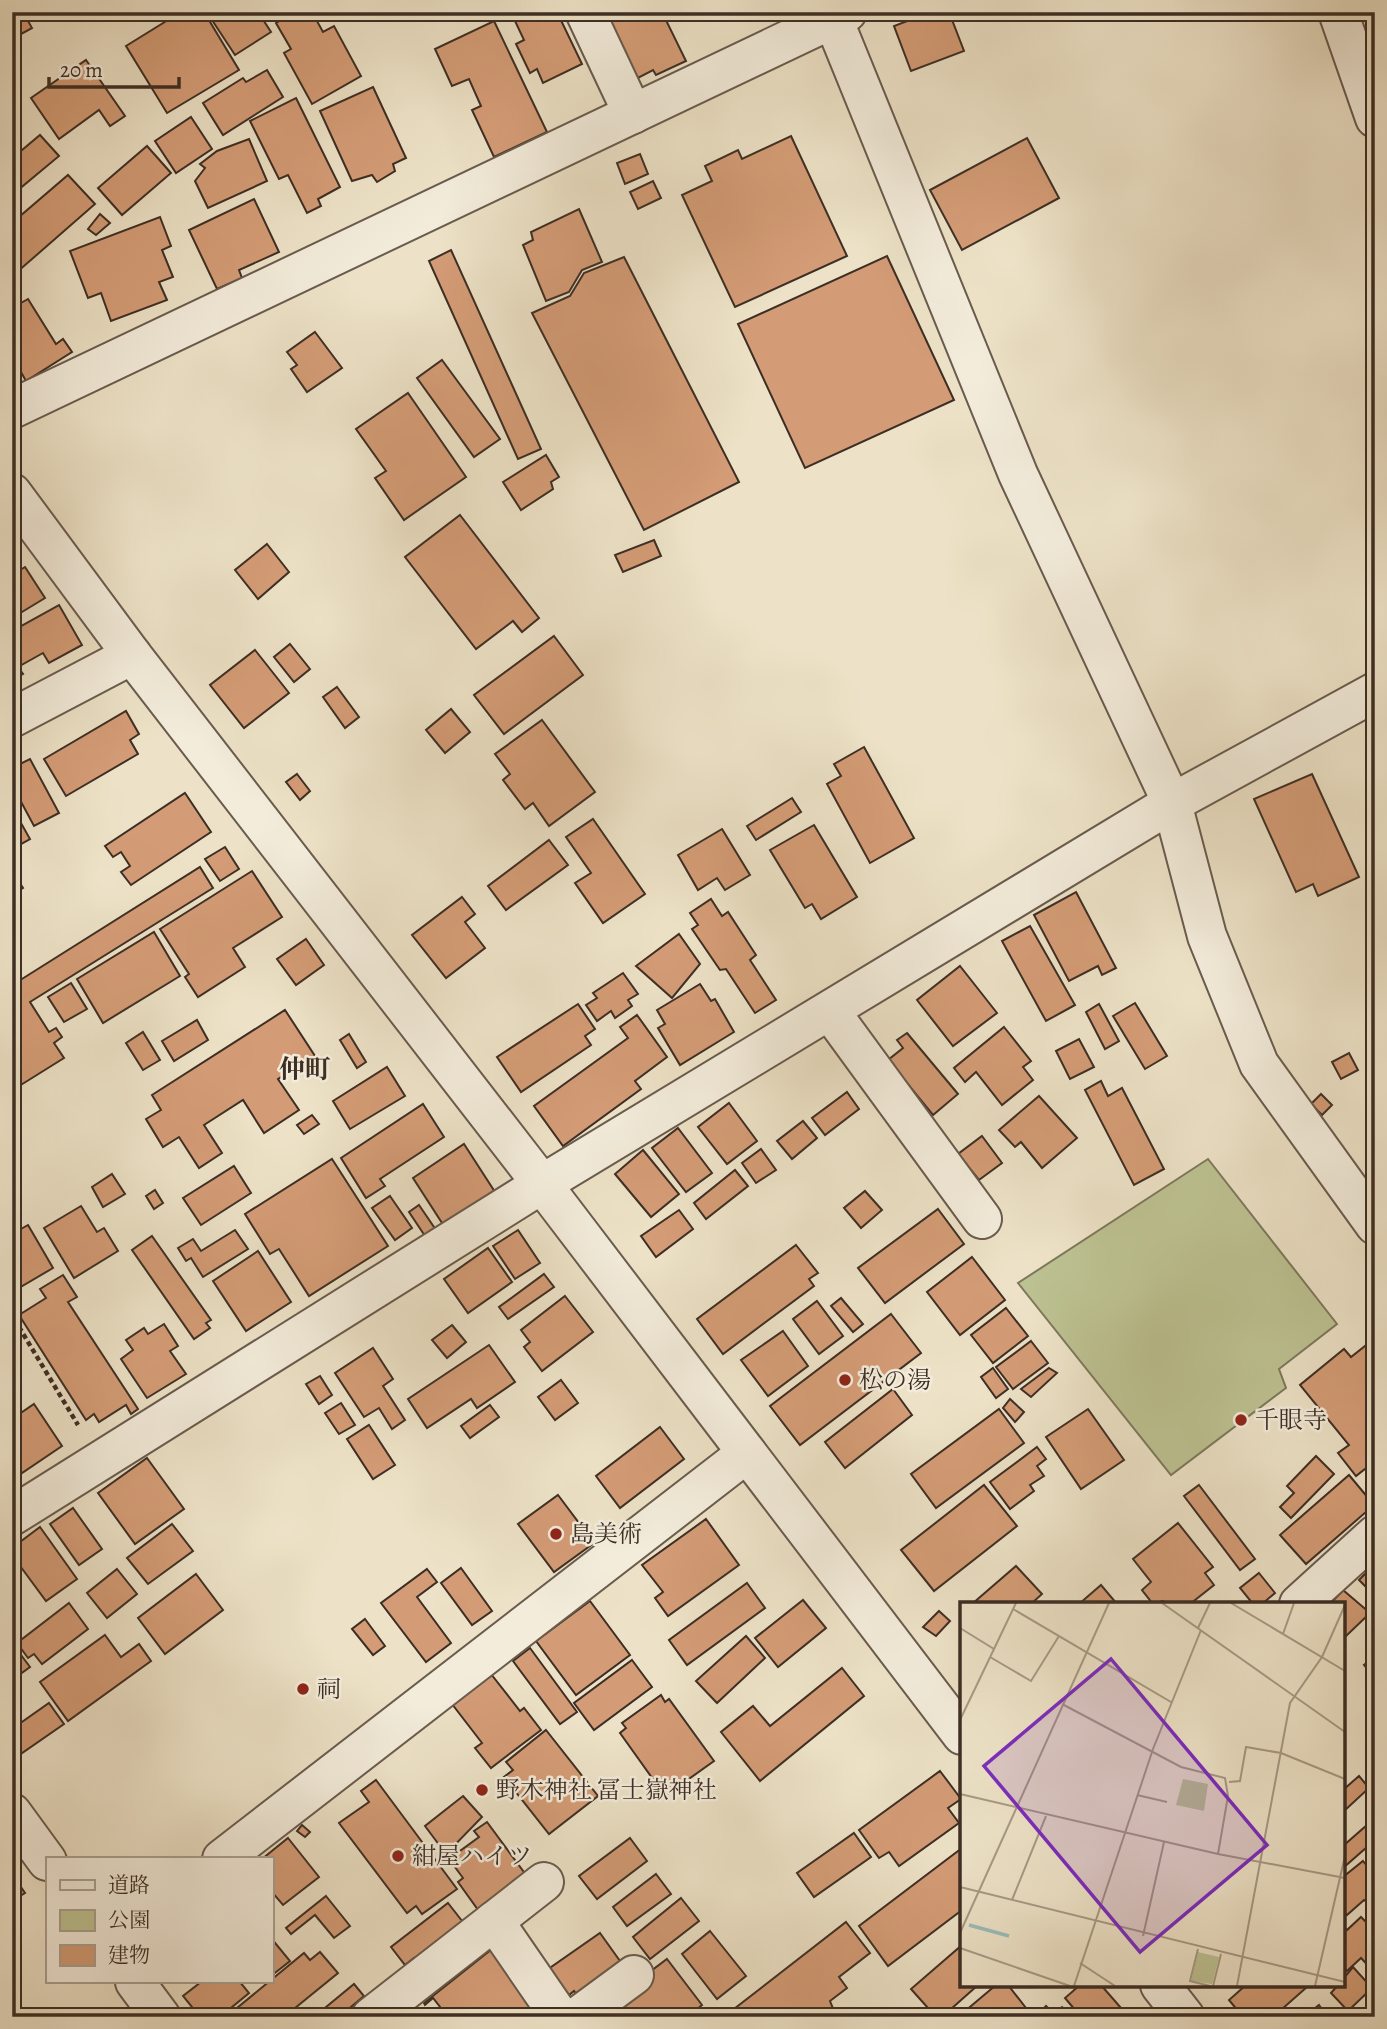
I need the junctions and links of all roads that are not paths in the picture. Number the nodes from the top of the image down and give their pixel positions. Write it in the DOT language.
graph roads {
  1 [pos="585,12"];
  2 [pos="1338,12"];
  3 [pos="840,16"];
  4 [pos="633,114"];
  5 [pos="1375,118"];
  6 [pos="12,409"];
  7 [pos="12,493"];
  8 [pos="132,655"];
  9 [pos="1375,692"];
  10 [pos="12,718"];
  11 [pos="1172,803"];
  12 [pos="830,1011"];
  13 [pos="542,1184"];
  14 [pos="982,1219"];
  15 [pos="1375,1225"];
  16 [pos="747,1453"];
  17 [pos="12,1516"];
  18 [pos="1375,1535"];
  19 [pos="1301,1602"];
  20 [pos="960,1732"];
  21 [pos="12,1813"];
  22 [pos="225,1857"];
  23 [pos="46,1860"];
  24 [pos="544,1882"];
  25 [pos="494,1921"];
  26 [pos="634,1975"];
  27 [pos="136,1983"];
  28 [pos="1162,1987"];
  29 [pos="161,2017"];
  30 [pos="371,2017"];
  31 [pos="560,2017"];
  32 [pos="577,2017"];
  33 [pos="1185,2017"];
  1 -- 4 [label="street"];
  2 -- 5 [label="street"];
  3 -- 4 [label="street"];
  3 -- 11 [label="street"];
  4 -- 6 [label="street"];
  7 -- 8 [label="street"];
  8 -- 10 [label="street"];
  8 -- 13 [label="street"];
  9 -- 11 [label="street"];
  11 -- 12 [label="street"];
  11 -- 15 [label="street"];
  12 -- 13 [label="street"];
  12 -- 14 [label="street"];
  13 -- 16 [label="street"];
  13 -- 17 [label="street"];
  16 -- 20 [label="street"];
  16 -- 22 [label="street"];
  18 -- 19 [label="street"];
  21 -- 23 [label="street"];
  24 -- 25 [label="street"];
  25 -- 30 [label="street"];
  25 -- 31 [label="street"];
  26 -- 32 [label="street"];
  27 -- 29 [label="street"];
  28 -- 33 [label="street"];
}
